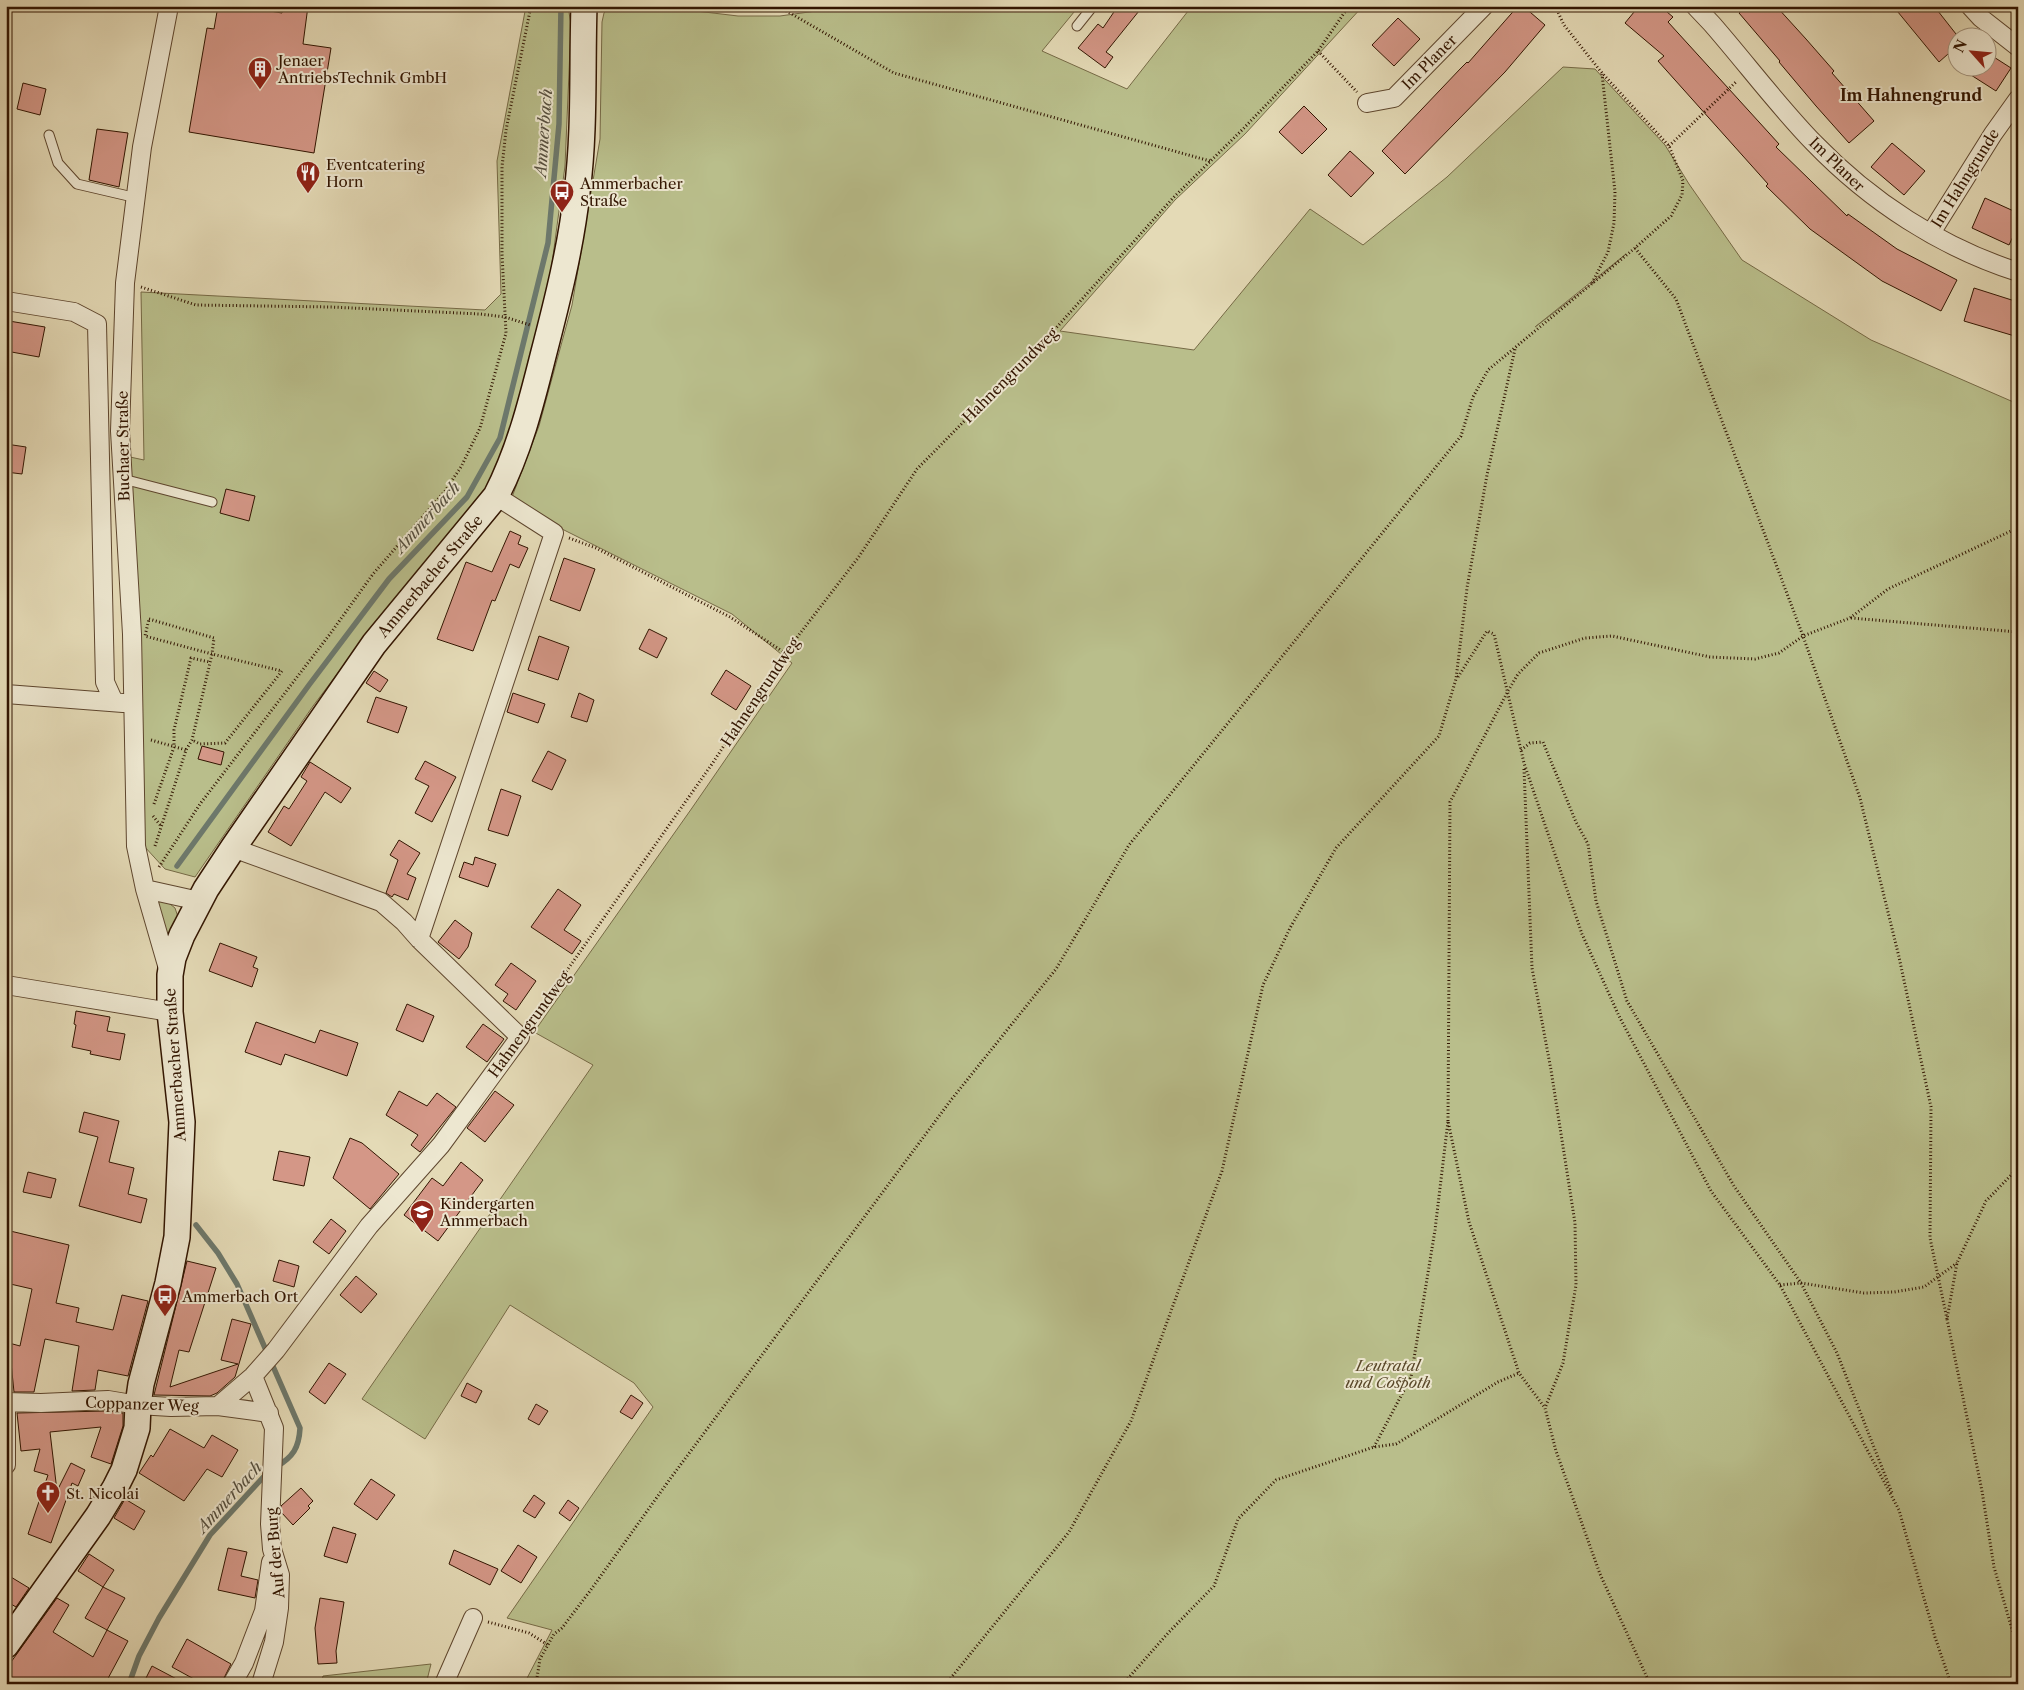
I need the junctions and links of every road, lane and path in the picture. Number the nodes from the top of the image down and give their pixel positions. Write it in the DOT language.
graph roads {
  1 [pos="169,6"];
  2 [pos="531,6"];
  3 [pos="584,6"];
  4 [pos="1093,6"];
  5 [pos="1349,6"];
  6 [pos="1484,6"];
  7 [pos="1555,6"];
  8 [pos="1695,6"];
  9 [pos="1970,6"];
  10 [pos="783,9"];
  11 [pos="1077,26"];
  12 [pos="2018,47"];
  13 [pos="1318,50"];
  14 [pos="1751,68"];
  15 [pos="1602,73"];
  16 [pos="1350,84"];
  17 [pos="2018,99"];
  18 [pos="1367,103"];
  19 [pos="49,135"];
  20 [pos="1669,146"];
  21 [pos="1211,161"];
  22 [pos="137,198"];
  23 [pos="1931,233"];
  24 [pos="1635,248"];
  25 [pos="2018,272"];
  26 [pos="136,285"];
  27 [pos="1590,285"];
  28 [pos="6,301"];
  29 [pos="505,317"];
  30 [pos="519,323"];
  31 [pos="1515,348"];
  32 [pos="123,479"];
  33 [pos="496,496"];
  34 [pos="212,502"];
  35 [pos="2018,531"];
  36 [pos="554,533"];
  37 [pos="1850,618"];
  38 [pos="2018,632"];
  39 [pos="1803,636"];
  40 [pos="785,653"];
  41 [pos="212,654"];
  42 [pos="210,662"];
  43 [pos="1456,679"];
  44 [pos="1508,691"];
  45 [pos="6,694"];
  46 [pos="114,702"];
  47 [pos="133,704"];
  48 [pos="144,738"];
  49 [pos="192,740"];
  50 [pos="174,747"];
  51 [pos="186,750"];
  52 [pos="1521,750"];
  53 [pos="1524,763"];
  54 [pos="161,826"];
  55 [pos="154,848"];
  56 [pos="233,848"];
  57 [pos="145,888"];
  58 [pos="199,901"];
  59 [pos="419,939"];
  60 [pos="170,975"];
  61 [pos="6,986"];
  62 [pos="170,1012"];
  63 [pos="520,1037"];
  64 [pos="1448,1121"];
  65 [pos="2018,1168"];
  66 [pos="1957,1263"];
  67 [pos="1937,1278"];
  68 [pos="1801,1284"];
  69 [pos="1780,1285"];
  70 [pos="1947,1319"];
  71 [pos="257,1371"];
  72 [pos="1519,1373"];
  73 [pos="6,1402"];
  74 [pos="138,1405"];
  75 [pos="218,1406"];
  76 [pos="1545,1408"];
  77 [pos="269,1413"];
  78 [pos="1374,1447"];
  79 [pos="6,1465"];
  80 [pos="1899,1510"];
  81 [pos="272,1549"];
  82 [pos="473,1618"];
  83 [pos="10,1631"];
  84 [pos="548,1645"];
  85 [pos="2018,1650"];
  86 [pos="232,1684"];
  87 [pos="261,1684"];
  88 [pos="444,1684"];
  89 [pos="536,1684"];
  90 [pos="946,1684"];
  91 [pos="1123,1684"];
  92 [pos="1650,1684"];
  93 [pos="1951,1684"];
  1 -- 22 [label="street, Buchaer Straße"];
  2 -- 29 [label="path"];
  3 -- 33 [label="main road, Ammerbacher Straße"];
  4 -- 11 [label="lane"];
  5 -- 13 [label="path, Hahnengrundweg"];
  6 -- 18 [label="street, Im Planer"];
  7 -- 15 [label="path"];
  8 -- 14 [label="street, Im Planer"];
  9 -- 12 [label="street"];
  10 -- 21 [label="path"];
  13 -- 16 [label="path"];
  13 -- 21 [label="path, Hahnengrundweg"];
  14 -- 20 [label="path"];
  14 -- 23 [label="street, Im Planer"];
  15 -- 20 [label="path"];
  15 -- 27 [label="path"];
  17 -- 23 [label="street, Im Hahngrunde"];
  19 -- 22 [label="lane"];
  20 -- 24 [label="path"];
  21 -- 40 [label="path, Hahnengrundweg"];
  22 -- 32 [label="street, Buchaer Straße"];
  23 -- 25 [label="street, Im Planer"];
  24 -- 27 [label="path"];
  24 -- 39 [label="path"];
  26 -- 29 [label="path"];
  27 -- 31 [label="path"];
  28 -- 46 [label="street, Buchaer Straße"];
  29 -- 30 [label="path"];
  29 -- 57 [label="path"];
  31 -- 43 [label="path"];
  31 -- 84 [label="path"];
  32 -- 34 [label="lane"];
  32 -- 47 [label="street, Buchaer Straße"];
  33 -- 36 [label="street"];
  33 -- 56 [label="main road, Ammerbacher Straße"];
  35 -- 37 [label="path"];
  36 -- 40 [label="path"];
  36 -- 59 [label="street"];
  37 -- 38 [label="path"];
  37 -- 39 [label="path"];
  39 -- 44 [label="path"];
  39 -- 67 [label="path"];
  40 -- 63 [label="path, Hahnengrundweg"];
  41 -- 41 [label="path"];
  41 -- 42 [label="path"];
  41 -- 49 [label="path"];
  42 -- 49 [label="path"];
  42 -- 50 [label="path"];
  43 -- 44 [label="path"];
  43 -- 90 [label="path"];
  44 -- 52 [label="path"];
  44 -- 64 [label="path"];
  45 -- 46 [label="street"];
  46 -- 47 [label="street"];
  47 -- 57 [label="street, Buchaer Straße"];
  48 -- 50 [label="path"];
  49 -- 51 [label="path"];
  50 -- 51 [label="path"];
  50 -- 54 [label="path"];
  51 -- 54 [label="path"];
  52 -- 53 [label="path"];
  52 -- 68 [label="path"];
  53 -- 69 [label="path"];
  53 -- 76 [label="path"];
  54 -- 55 [label="path"];
  56 -- 58 [label="main road, Ammerbacher Straße"];
  56 -- 59 [label="street"];
  57 -- 58 [label="street"];
  57 -- 60 [label="street, Buchaer Straße"];
  58 -- 60 [label="main road, Ammerbacher Straße"];
  59 -- 63 [label="street"];
  60 -- 62 [label="main road, Ammerbacher Straße"];
  61 -- 62 [label="street"];
  62 -- 74 [label="main road, Ammerbacher Straße"];
  63 -- 71 [label="street, Hahnengrundweg"];
  64 -- 72 [label="path"];
  64 -- 78 [label="path"];
  65 -- 66 [label="path"];
  66 -- 67 [label="path"];
  66 -- 70 [label="path"];
  67 -- 68 [label="path"];
  67 -- 70 [label="path"];
  68 -- 69 [label="path"];
  68 -- 80 [label="path"];
  69 -- 80 [label="path"];
  70 -- 85 [label="path"];
  71 -- 75 [label="street, Hahnengrundweg"];
  71 -- 77 [label="street"];
  72 -- 76 [label="path"];
  72 -- 78 [label="path"];
  73 -- 74 [label="street, Coppanzer Weg"];
  73 -- 79 [label="street"];
  74 -- 75 [label="street, Coppanzer Weg"];
  74 -- 83 [label="main road, Ammerbacher Straße"];
  75 -- 77 [label="street"];
  76 -- 92 [label="path"];
  77 -- 81 [label="street, Auf der Burg"];
  78 -- 91 [label="path"];
  80 -- 93 [label="path"];
  81 -- 86 [label="street"];
  81 -- 87 [label="street, Auf der Burg"];
  82 -- 84 [label="path"];
  82 -- 88 [label="street"];
  84 -- 89 [label="path"];
}
